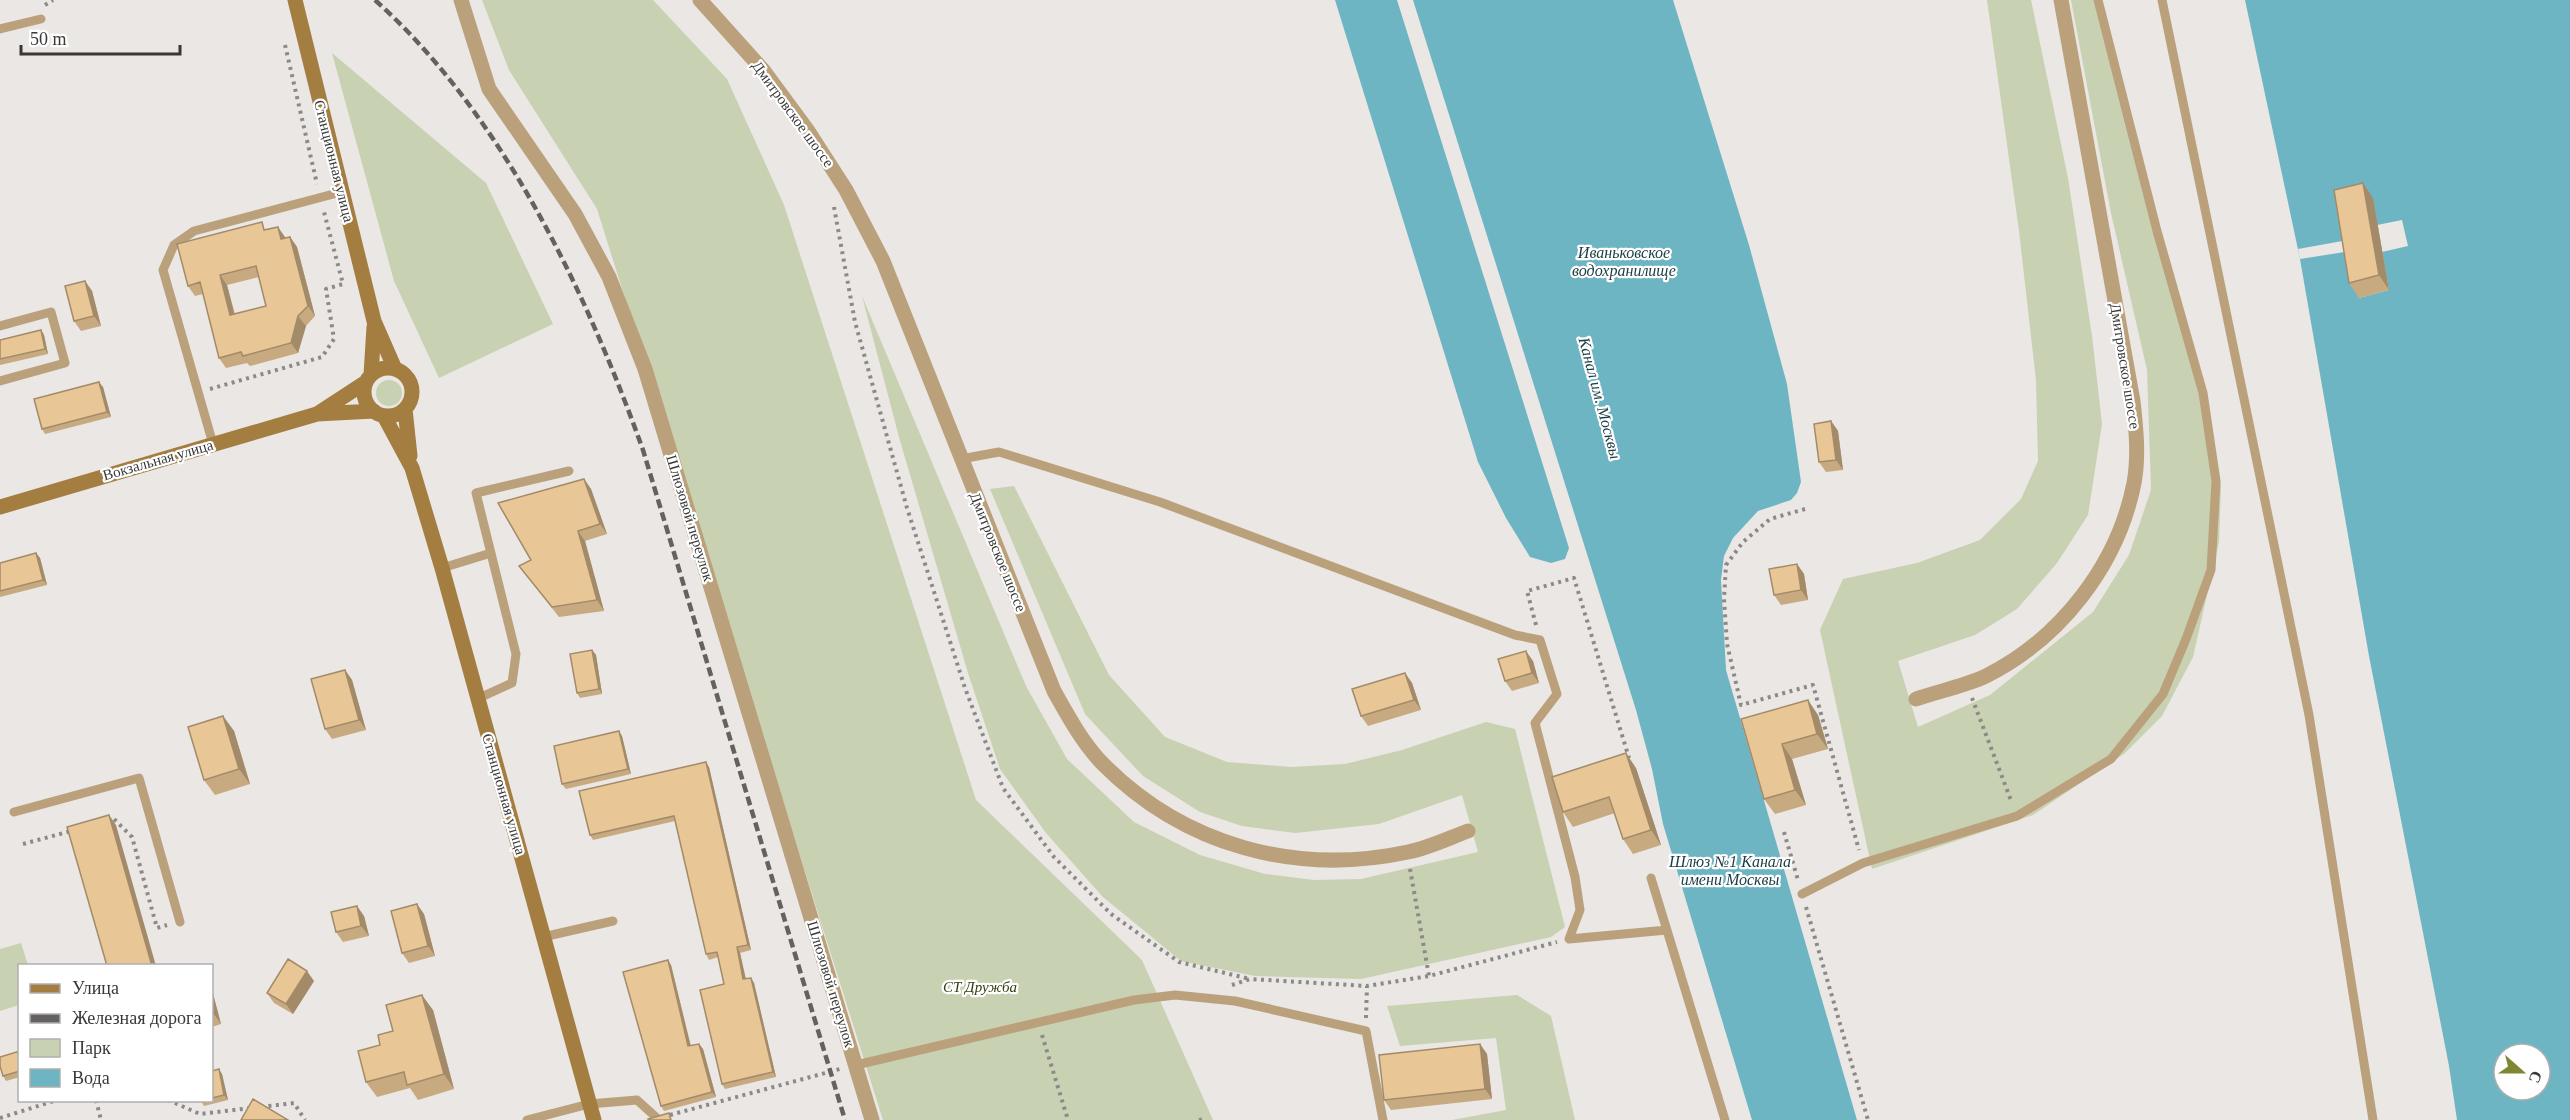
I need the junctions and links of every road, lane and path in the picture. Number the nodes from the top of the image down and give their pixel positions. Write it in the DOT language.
graph roads {
  1 [pos="295,0"];
  2 [pos="461,0"];
  3 [pos="700,0"];
  4 [pos="2061,0"];
  5 [pos="2098,0"];
  6 [pos="2162,0"];
  7 [pos="41,19"];
  8 [pos="0,29"];
  9 [pos="283,35"];
  10 [pos="341,192"];
  11 [pos="320,197"];
  12 [pos="833,201"];
  13 [pos="374,321"];
  14 [pos="0,326"];
  15 [pos="395,369"];
  16 [pos="368,378"];
  17 [pos="0,381"];
  18 [pos="198,392"];
  19 [pos="405,409"];
  20 [pos="379,413"];
  21 [pos="317,414"];
  22 [pos="213,444"];
  23 [pos="961,459"];
  24 [pos="412,468"];
  25 [pos="569,471"];
  26 [pos="0,507"];
  27 [pos="1805,509"];
  28 [pos="490,553"];
  29 [pos="442,568"];
  30 [pos="1540,640"];
  31 [pos="1972,697"];
  32 [pos="477,699"];
  33 [pos="1916,699"];
  34 [pos="1629,759"];
  35 [pos="14,812"];
  36 [pos="2016,816"];
  37 [pos="103,822"];
  38 [pos="81,828"];
  39 [pos="1468,831"];
  40 [pos="1784,832"];
  41 [pos="23,844"];
  42 [pos="1863,863"];
  43 [pos="1410,865"];
  44 [pos="1651,878"];
  45 [pos="1802,894"];
  46 [pos="613,921"];
  47 [pos="180,922"];
  48 [pos="1667,930"];
  49 [pos="543,937"];
  50 [pos="1569,939"];
  51 [pos="1429,976"];
  52 [pos="1250,979"];
  53 [pos="1229,986"];
  54 [pos="1366,986"];
  55 [pos="1038,1022"];
  56 [pos="1366,1031"];
  57 [pos="856,1065"];
  58 [pos="54,1102"];
  59 [pos="96,1102"];
  60 [pos="170,1102"];
  61 [pos="589,1104"];
  62 [pos="0,1118"];
  63 [pos="658,1119"];
  64 [pos="101,1120"];
  65 [pos="305,1120"];
  66 [pos="527,1120"];
  67 [pos="594,1120"];
  68 [pos="872,1120"];
  69 [pos="1068,1120"];
  70 [pos="1383,1120"];
  71 [pos="1725,1120"];
  72 [pos="1868,1120"];
  73 [pos="2373,1120"];
  1 -- 10 [label="main road, Станционная улица"];
  2 -- 57 [label="street, Шлюзовой переулок"];
  3 -- 23 [label="street, Дмитровское шоссе"];
  4 -- 33 [label="street, Дмитровское шоссе"];
  5 -- 36 [label="lane"];
  6 -- 73 [label="lane"];
  7 -- 8 [label="lane"];
  9 -- 11 [label="path"];
  10 -- 11 [label="lane"];
  10 -- 13 [label="main road, Станционная улица"];
  11 -- 18 [label="path"];
  11 -- 18 [label="lane"];
  12 -- 52 [label="path"];
  13 -- 15 [label="main road, Станционная улица"];
  13 -- 16 [label="main road, Станционная улица"];
  14 -- 17 [label="lane"];
  15 -- 16 [label="main road"];
  15 -- 19 [label="main road"];
  16 -- 20 [label="main road"];
  16 -- 21 [label="main road, Вокзальная улица"];
  18 -- 22 [label="lane"];
  19 -- 20 [label="main road"];
  19 -- 24 [label="main road, Станционная улица"];
  20 -- 21 [label="main road, Вокзальная улица"];
  20 -- 24 [label="main road, Станционная улица"];
  21 -- 22 [label="main road, Вокзальная улица"];
  22 -- 26 [label="main road, Вокзальная улица"];
  23 -- 30 [label="lane"];
  23 -- 39 [label="street, Дмитровское шоссе"];
  24 -- 29 [label="main road, Станционная улица"];
  25 -- 28 [label="lane"];
  27 -- 42 [label="path"];
  28 -- 29 [label="lane"];
  28 -- 32 [label="lane"];
  29 -- 32 [label="main road, Станционная улица"];
  30 -- 34 [label="path"];
  30 -- 50 [label="lane"];
  31 -- 36 [label="path"];
  32 -- 49 [label="main road, Станционная улица"];
  35 -- 47 [label="lane"];
  36 -- 42 [label="lane"];
  37 -- 47 [label="path"];
  38 -- 41 [label="path"];
  40 -- 45 [label="path"];
  42 -- 45 [label="lane"];
  43 -- 51 [label="path"];
  44 -- 48 [label="lane"];
  45 -- 72 [label="path"];
  46 -- 49 [label="lane"];
  48 -- 50 [label="lane"];
  48 -- 71 [label="lane"];
  49 -- 61 [label="main road, Станционная улица"];
  50 -- 51 [label="path"];
  51 -- 54 [label="path"];
  52 -- 53 [label="path"];
  52 -- 54 [label="path"];
  54 -- 56 [label="path"];
  55 -- 56 [label="lane, Шлюзовой переулок"];
  55 -- 57 [label="lane, Шлюзовой переулок"];
  55 -- 69 [label="path"];
  56 -- 70 [label="lane"];
  57 -- 63 [label="path"];
  57 -- 68 [label="street, Шлюзовой переулок"];
  58 -- 62 [label="path"];
  59 -- 64 [label="path"];
  60 -- 65 [label="path"];
  61 -- 63 [label="lane"];
  61 -- 66 [label="lane"];
  61 -- 67 [label="main road, Станционная улица"];
}
